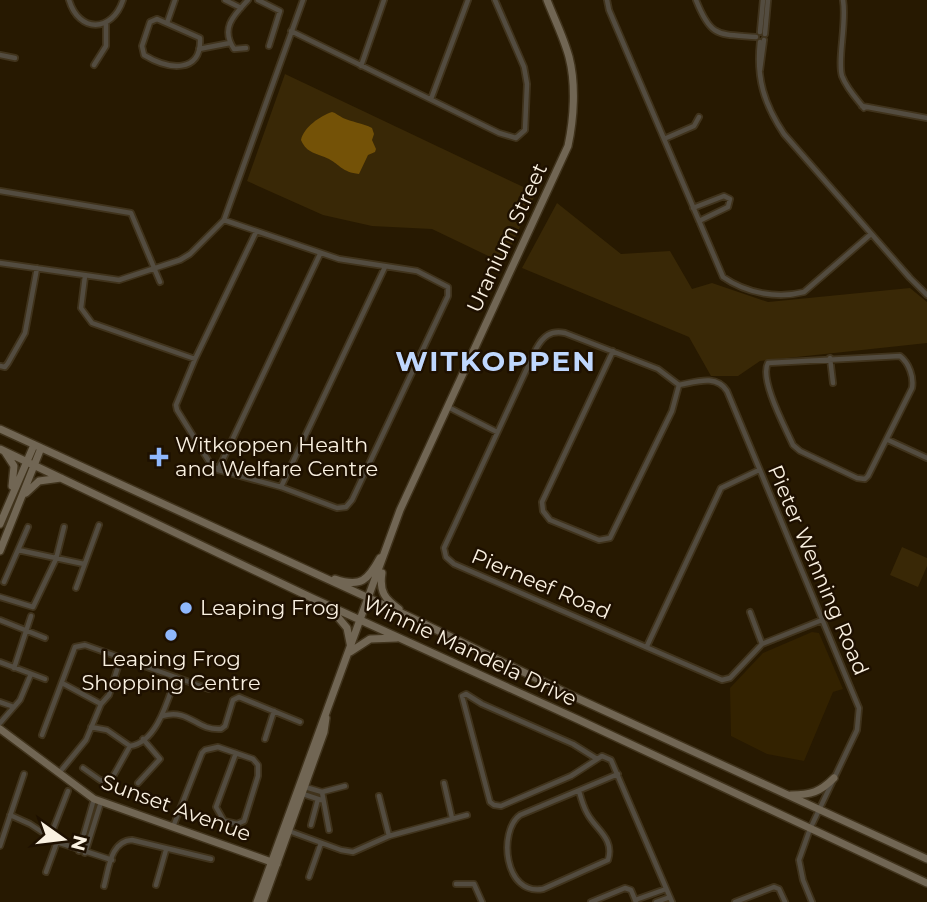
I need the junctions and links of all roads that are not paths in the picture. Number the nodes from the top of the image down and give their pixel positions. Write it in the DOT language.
graph roads {
  1 [pos="69,0"];
  2 [pos="123,0"];
  3 [pos="175,0"];
  4 [pos="225,0"];
  5 [pos="248,0"];
  6 [pos="258,0"];
  7 [pos="303,0"];
  8 [pos="384,0"];
  9 [pos="468,0"];
  10 [pos="495,0"];
  11 [pos="547,0"];
  12 [pos="607,0"];
  13 [pos="696,0"];
  14 [pos="843,0"];
  15 [pos="765,3"];
  16 [pos="241,8"];
  17 [pos="167,23"];
  18 [pos="106,24"];
  19 [pos="291,31"];
  20 [pos="761,37"];
  21 [pos="230,43"];
  22 [pos="269,46"];
  23 [pos="246,48"];
  24 [pos="199,49"];
  25 [pos="0,55"];
  26 [pos="15,58"];
  27 [pos="94,65"];
  28 [pos="360,66"];
  29 [pos="431,99"];
  30 [pos="699,117"];
  31 [pos="927,118"];
  32 [pos="664,139"];
  33 [pos="0,191"];
  34 [pos="693,208"];
  35 [pos="224,220"];
  36 [pos="699,221"];
  37 [pos="256,232"];
  38 [pos="871,234"];
  39 [pos="320,254"];
  40 [pos="0,263"];
  41 [pos="385,267"];
  42 [pos="37,268"];
  43 [pos="154,270"];
  44 [pos="85,276"];
  45 [pos="160,282"];
  46 [pos="927,295"];
  47 [pos="613,351"];
  48 [pos="830,358"];
  49 [pos="195,359"];
  50 [pos="0,366"];
  51 [pos="832,383"];
  52 [pos="679,385"];
  53 [pos="447,407"];
  54 [pos="0,429"];
  55 [pos="497,432"];
  56 [pos="888,440"];
  57 [pos="38,446"];
  58 [pos="3,450"];
  59 [pos="927,457"];
  60 [pos="30,463"];
  61 [pos="218,470"];
  62 [pos="759,470"];
  63 [pos="62,478"];
  64 [pos="281,487"];
  65 [pos="6,509"];
  66 [pos="15,509"];
  67 [pos="0,524"];
  68 [pos="99,525"];
  69 [pos="27,527"];
  70 [pos="64,527"];
  71 [pos="391,538"];
  72 [pos="387,549"];
  73 [pos="18,550"];
  74 [pos="0,551"];
  75 [pos="56,559"];
  76 [pos="84,564"];
  77 [pos="314,573"];
  78 [pos="4,582"];
  79 [pos="76,587"];
  80 [pos="0,597"];
  81 [pos="312,598"];
  82 [pos="369,600"];
  83 [pos="750,612"];
  84 [pos="31,616"];
  85 [pos="410,617"];
  86 [pos="0,620"];
  87 [pos="362,620"];
  88 [pos="822,620"];
  89 [pos="25,631"];
  90 [pos="45,638"];
  91 [pos="401,638"];
  92 [pos="762,644"];
  93 [pos="647,646"];
  94 [pos="351,650"];
  95 [pos="121,657"];
  96 [pos="0,662"];
  97 [pos="14,668"];
  98 [pos="31,674"];
  99 [pos="176,677"];
  100 [pos="45,679"];
  101 [pos="62,682"];
  102 [pos="209,689"];
  103 [pos="0,702"];
  104 [pos="102,704"];
  105 [pos="166,705"];
  106 [pos="14,707"];
  107 [pos="274,711"];
  108 [pos="174,713"];
  109 [pos="162,716"];
  110 [pos="326,717"];
  111 [pos="300,722"];
  112 [pos="0,723"];
  113 [pos="91,727"];
  114 [pos="0,729"];
  115 [pos="42,735"];
  116 [pos="265,738"];
  117 [pos="143,739"];
  118 [pos="130,746"];
  119 [pos="236,753"];
  120 [pos="597,759"];
  121 [pos="83,768"];
  122 [pos="59,773"];
  123 [pos="24,774"];
  124 [pos="618,774"];
  125 [pos="834,778"];
  126 [pos="138,783"];
  127 [pos="444,783"];
  128 [pos="345,786"];
  129 [pos="303,790"];
  130 [pos="68,791"];
  131 [pos="579,791"];
  132 [pos="321,792"];
  133 [pos="787,795"];
  134 [pos="379,796"];
  135 [pos="321,799"];
  136 [pos="98,800"];
  137 [pos="819,810"];
  138 [pos="10,815"];
  139 [pos="467,815"];
  140 [pos="452,818"];
  141 [pos="311,825"];
  142 [pos="173,827"];
  143 [pos="810,830"];
  144 [pos="289,831"];
  145 [pos="329,831"];
  146 [pos="389,836"];
  147 [pos="50,838"];
  148 [pos="57,842"];
  149 [pos="321,842"];
  150 [pos="0,846"];
  151 [pos="166,850"];
  152 [pos="82,852"];
  153 [pos="211,859"];
  154 [pos="927,859"];
  155 [pos="112,860"];
  156 [pos="274,863"];
  157 [pos="46,872"];
  158 [pos="309,877"];
  159 [pos="927,883"];
  160 [pos="456,884"];
  161 [pos="156,885"];
  162 [pos="104,886"];
  163 [pos="666,889"];
  164 [pos="671,899"];
  165 [pos="636,901"];
  166 [pos="257,902"];
  167 [pos="263,902"];
  168 [pos="482,902"];
  169 [pos="591,902"];
  170 [pos="656,902"];
  171 [pos="735,902"];
  172 [pos="785,902"];
  173 [pos="812,902"];
  1 -- 18 [label="street"];
  2 -- 18 [label="street"];
  3 -- 17 [label="street"];
  4 -- 16 [label="street"];
  5 -- 16 [label="street"];
  6 -- 22 [label="street"];
  7 -- 19 [label="street"];
  8 -- 28 [label="street"];
  9 -- 29 [label="street"];
  10 -- 29 [label="street"];
  11 -- 53 [label="main road, Uranium Street"];
  12 -- 32 [label="street"];
  13 -- 20 [label="street"];
  14 -- 31 [label="street"];
  15 -- 20 [label="street"];
  16 -- 21 [label="street"];
  17 -- 24 [label="street"];
  17 -- 24 [label="street"];
  18 -- 27 [label="street"];
  19 -- 28 [label="street"];
  19 -- 35 [label="street"];
  20 -- 38 [label="street"];
  21 -- 23 [label="street"];
  21 -- 24 [label="street"];
  25 -- 26 [label="street"];
  28 -- 29 [label="street"];
  30 -- 32 [label="street"];
  32 -- 34 [label="street"];
  33 -- 43 [label="street"];
  34 -- 36 [label="street"];
  34 -- 36 [label="street"];
  35 -- 37 [label="street"];
  35 -- 43 [label="street"];
  36 -- 38 [label="street"];
  37 -- 39 [label="street"];
  37 -- 49 [label="street"];
  38 -- 46 [label="street"];
  39 -- 41 [label="street"];
  39 -- 61 [label="street"];
  40 -- 42 [label="street"];
  41 -- 64 [label="street"];
  41 -- 64 [label="street"];
  42 -- 44 [label="street"];
  42 -- 50 [label="street"];
  43 -- 44 [label="street"];
  43 -- 45 [label="street"];
  44 -- 49 [label="street"];
  47 -- 52 [label="street, Pierneef Road"];
  47 -- 52 [label="street"];
  47 -- 55 [label="street, Pierneef Road"];
  48 -- 51 [label="street"];
  48 -- 56 [label="street"];
  48 -- 56 [label="street"];
  49 -- 61 [label="street"];
  52 -- 62 [label="street, Pieter Wenning Road"];
  53 -- 55 [label="street"];
  53 -- 71 [label="main road, Uranium Street"];
  54 -- 57 [label="main road, Winnie Mandela Drive"];
  55 -- 93 [label="street, Pierneef Road"];
  56 -- 59 [label="street"];
  57 -- 60 [label="main road"];
  57 -- 77 [label="main road, Winnie Mandela Drive"];
  58 -- 60 [label="main road, Winnie Mandela Drive"];
  58 -- 65 [label="main road"];
  60 -- 63 [label="main road, Winnie Mandela Drive"];
  60 -- 65 [label="main road"];
  60 -- 66 [label="main road"];
  61 -- 64 [label="street"];
  62 -- 88 [label="street, Pieter Wenning Road"];
  62 -- 93 [label="street"];
  63 -- 66 [label="main road"];
  63 -- 81 [label="main road, Winnie Mandela Drive"];
  65 -- 67 [label="main road"];
  66 -- 74 [label="main road"];
  68 -- 76 [label="street"];
  69 -- 73 [label="street"];
  70 -- 75 [label="street"];
  71 -- 72 [label="main road, Uranium Street"];
  71 -- 77 [label="main road"];
  72 -- 82 [label="main road, Uranium Street"];
  72 -- 85 [label="main road"];
  73 -- 75 [label="street"];
  73 -- 78 [label="street"];
  75 -- 76 [label="street"];
  75 -- 80 [label="street"];
  76 -- 79 [label="street"];
  77 -- 82 [label="main road, Winnie Mandela Drive"];
  81 -- 87 [label="main road, Winnie Mandela Drive"];
  81 -- 94 [label="main road"];
  82 -- 85 [label="main road, Winnie Mandela Drive"];
  82 -- 87 [label="main road, Uranium Street"];
  83 -- 92 [label="street"];
  84 -- 89 [label="street"];
  85 -- 133 [label="main road, Winnie Mandela Drive"];
  86 -- 89 [label="street"];
  87 -- 91 [label="main road, Winnie Mandela Drive"];
  87 -- 94 [label="main road, Uranium Street"];
  88 -- 92 [label="street, Pierneef Road"];
  88 -- 125 [label="street, Pieter Wenning Road"];
  89 -- 90 [label="street"];
  89 -- 97 [label="street"];
  91 -- 94 [label="main road"];
  91 -- 143 [label="main road, Winnie Mandela Drive"];
  92 -- 93 [label="street, Pierneef Road"];
  94 -- 110 [label="main road, Uranium Street"];
  95 -- 99 [label="street"];
  95 -- 101 [label="street"];
  95 -- 104 [label="street"];
  96 -- 97 [label="street"];
  97 -- 98 [label="street"];
  98 -- 100 [label="street"];
  98 -- 106 [label="street"];
  99 -- 102 [label="street"];
  99 -- 105 [label="street"];
  101 -- 104 [label="street"];
  101 -- 115 [label="street"];
  103 -- 106 [label="street"];
  104 -- 113 [label="street"];
  105 -- 108 [label="street"];
  105 -- 109 [label="street"];
  106 -- 112 [label="street"];
  107 -- 108 [label="street"];
  107 -- 111 [label="street"];
  107 -- 116 [label="street"];
  108 -- 109 [label="street"];
  109 -- 117 [label="street"];
  110 -- 129 [label="main road"];
  110 -- 156 [label="main road"];
  113 -- 118 [label="street"];
  113 -- 122 [label="street"];
  114 -- 122 [label="main road, Sunset Avenue"];
  117 -- 118 [label="street"];
  117 -- 126 [label="street"];
  118 -- 121 [label="street"];
  119 -- 119 [label="street"];
  119 -- 142 [label="street"];
  120 -- 120 [label="street"];
  120 -- 124 [label="street"];
  122 -- 136 [label="main road, Sunset Avenue"];
  123 -- 138 [label="street"];
  124 -- 131 [label="street"];
  124 -- 163 [label="street"];
  125 -- 133 [label="main road"];
  125 -- 137 [label="street, Pieter Wenning Road"];
  127 -- 140 [label="street"];
  128 -- 132 [label="street"];
  129 -- 132 [label="street"];
  129 -- 135 [label="street"];
  129 -- 144 [label="main road"];
  130 -- 147 [label="street"];
  131 -- 131 [label="street"];
  132 -- 135 [label="street"];
  133 -- 137 [label="main road, Winnie Mandela Drive"];
  134 -- 146 [label="street"];
  135 -- 141 [label="street"];
  135 -- 145 [label="street"];
  136 -- 142 [label="main road, Sunset Avenue"];
  136 -- 152 [label="street"];
  137 -- 143 [label="street, Pieter Wenning Road"];
  137 -- 154 [label="main road, Winnie Mandela Drive"];
  138 -- 147 [label="street"];
  138 -- 150 [label="street"];
  139 -- 140 [label="street"];
  140 -- 146 [label="street"];
  142 -- 156 [label="main road, Sunset Avenue"];
  143 -- 159 [label="main road, Winnie Mandela Drive"];
  143 -- 173 [label="street, Pieter Wenning Road"];
  144 -- 149 [label="street"];
  144 -- 156 [label="main road"];
  146 -- 149 [label="street"];
  147 -- 148 [label="street"];
  148 -- 152 [label="street"];
  148 -- 157 [label="street"];
  149 -- 158 [label="street"];
  151 -- 153 [label="street"];
  151 -- 155 [label="street"];
  151 -- 161 [label="street"];
  152 -- 155 [label="street"];
  155 -- 162 [label="street"];
  156 -- 166 [label="main road"];
  156 -- 167 [label="main road"];
  160 -- 168 [label="street"];
  163 -- 164 [label="street"];
  163 -- 165 [label="street"];
  164 -- 170 [label="street"];
  165 -- 169 [label="street"];
  171 -- 172 [label="street"];
}
